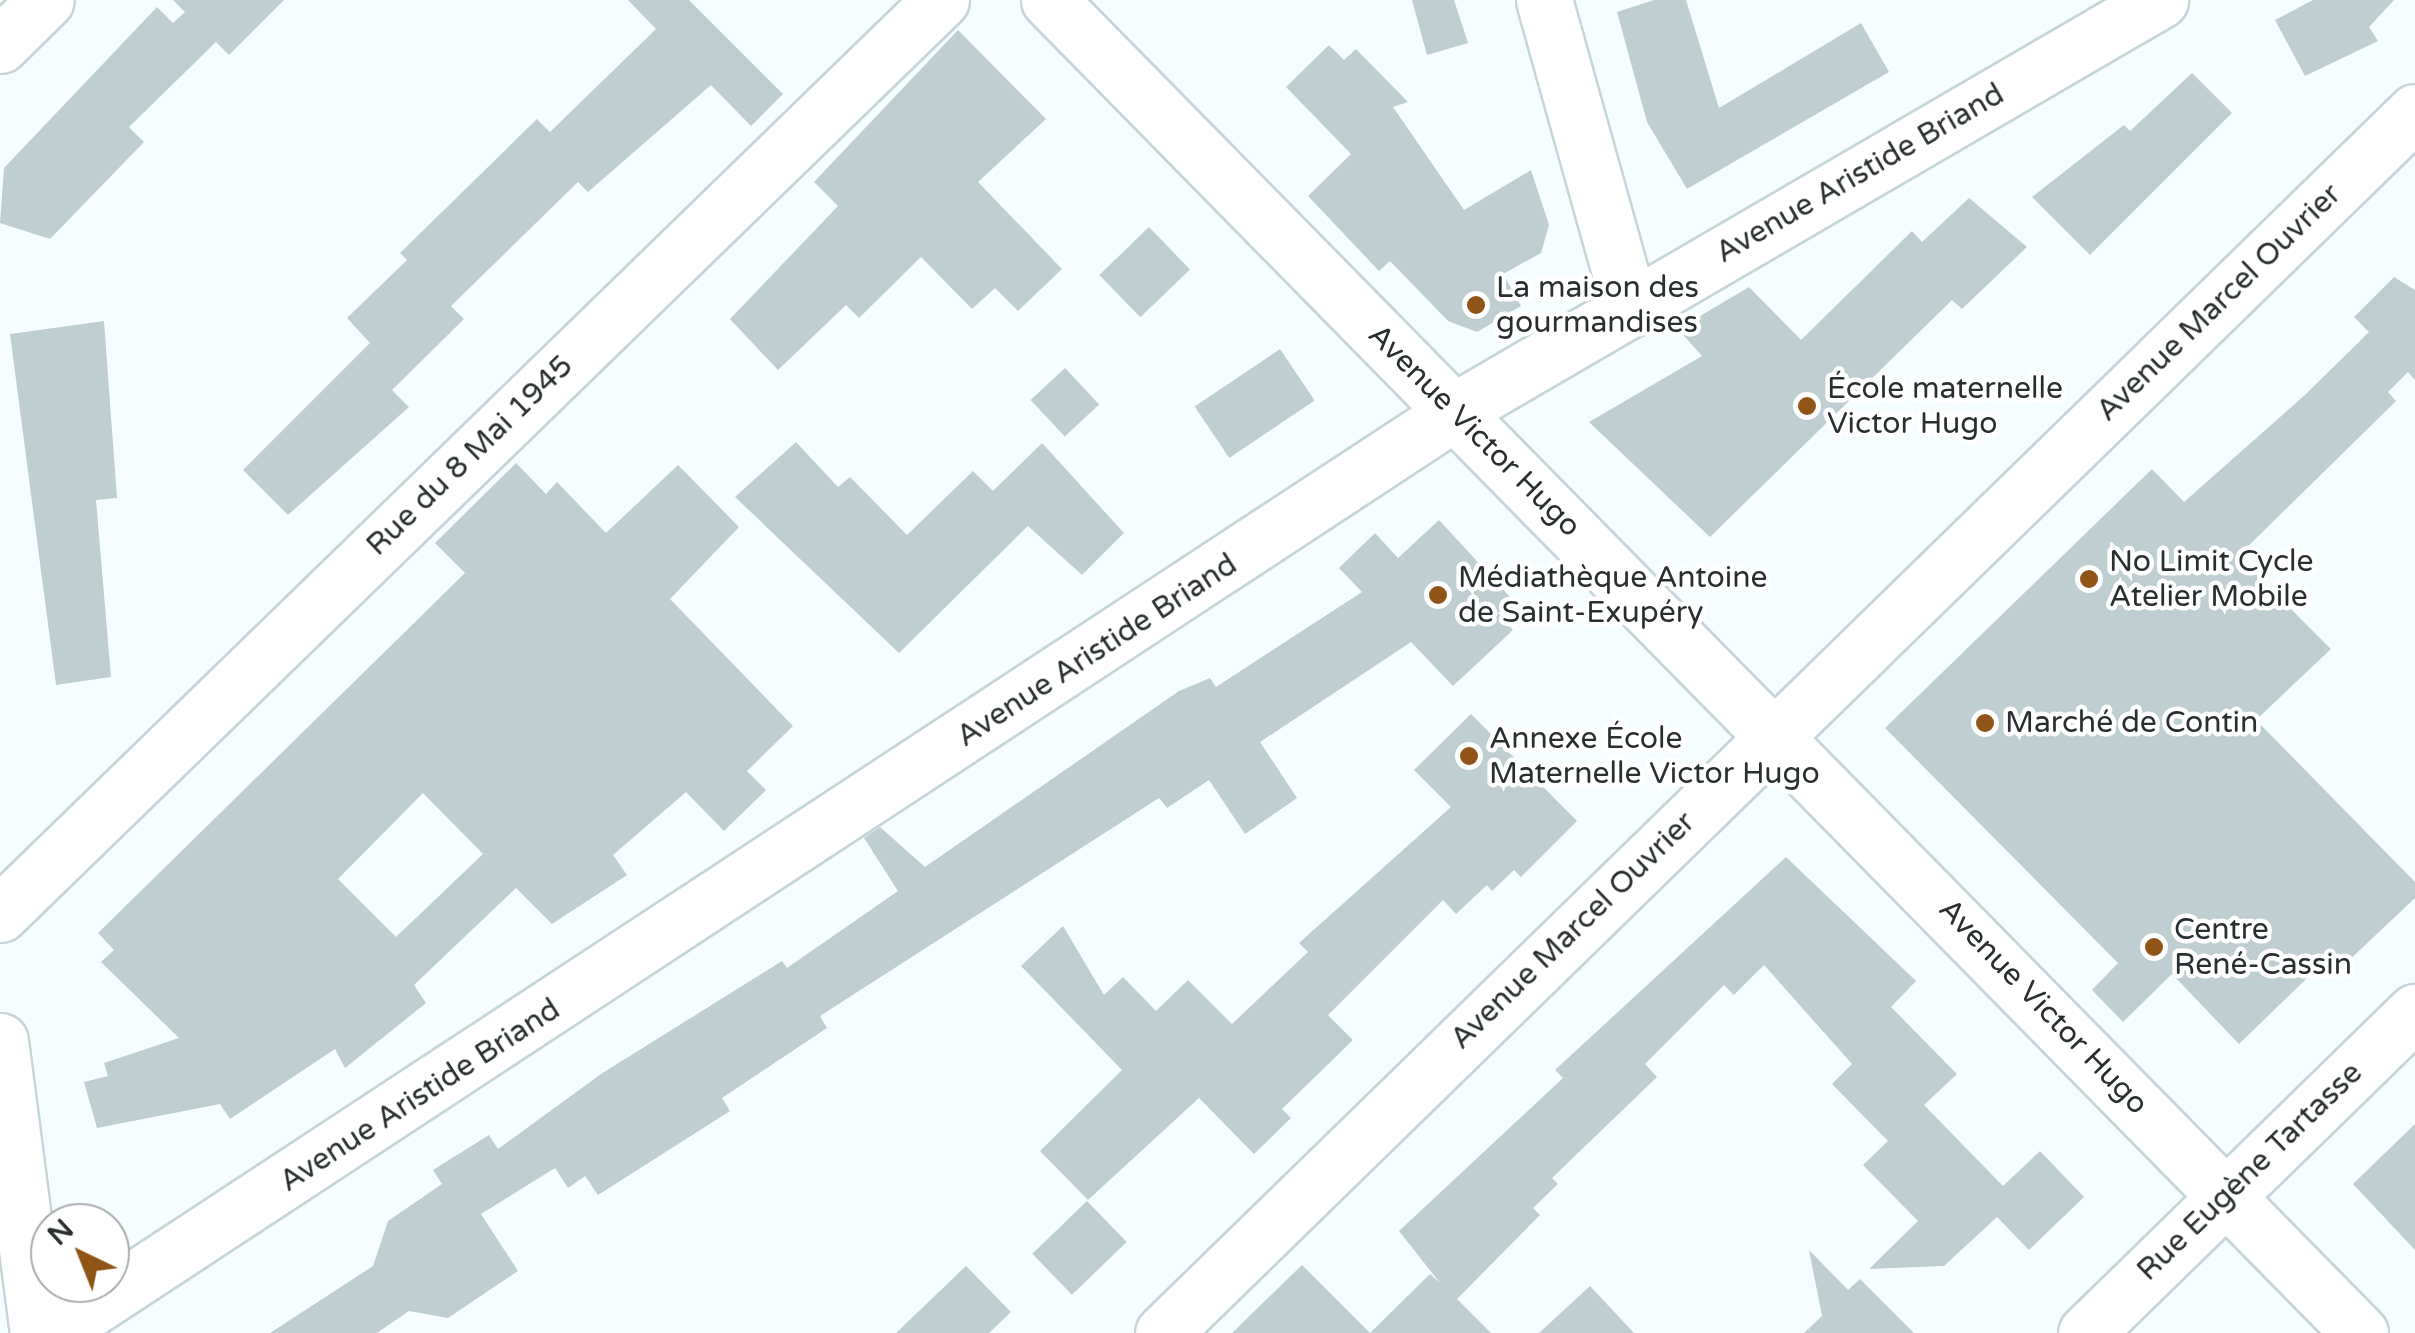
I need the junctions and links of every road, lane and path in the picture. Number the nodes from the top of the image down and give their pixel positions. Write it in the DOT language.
graph roads {
  1 [pos="46,0"];
  2 [pos="941,0"];
  3 [pos="1049,0"];
  4 [pos="1544,0"];
  5 [pos="2160,0"];
  6 [pos="0,45"];
  7 [pos="2415,112"];
  8 [pos="1630,309"];
  9 [pos="1455,413"];
  10 [pos="1776,733"];
  11 [pos="0,914"];
  12 [pos="2415,1012"];
  13 [pos="0,1040"];
  14 [pos="2226,1196"];
  15 [pos="38,1333"];
  16 [pos="53,1333"];
  17 [pos="1164,1333"];
  18 [pos="2086,1333"];
  19 [pos="2360,1333"];
  1 -- 6 [label="street"];
  2 -- 11 [label="street, Rue du 8 Mai 1945"];
  3 -- 9 [label="street, Avenue Victor Hugo"];
  4 -- 8 [label="street"];
  5 -- 8 [label="street, Avenue Aristide Briand"];
  7 -- 10 [label="street, Avenue Marcel Ouvrier"];
  8 -- 9 [label="street, Avenue Aristide Briand"];
  9 -- 10 [label="street, Avenue Victor Hugo"];
  9 -- 16 [label="street, Avenue Aristide Briand"];
  10 -- 14 [label="street, Avenue Victor Hugo"];
  10 -- 17 [label="street, Avenue Marcel Ouvrier"];
  12 -- 14 [label="street, Rue Eugène Tartasse"];
  13 -- 15 [label="street"];
  14 -- 18 [label="street, Rue Eugène Tartasse"];
  14 -- 19 [label="street, Avenue Victor Hugo"];
}
